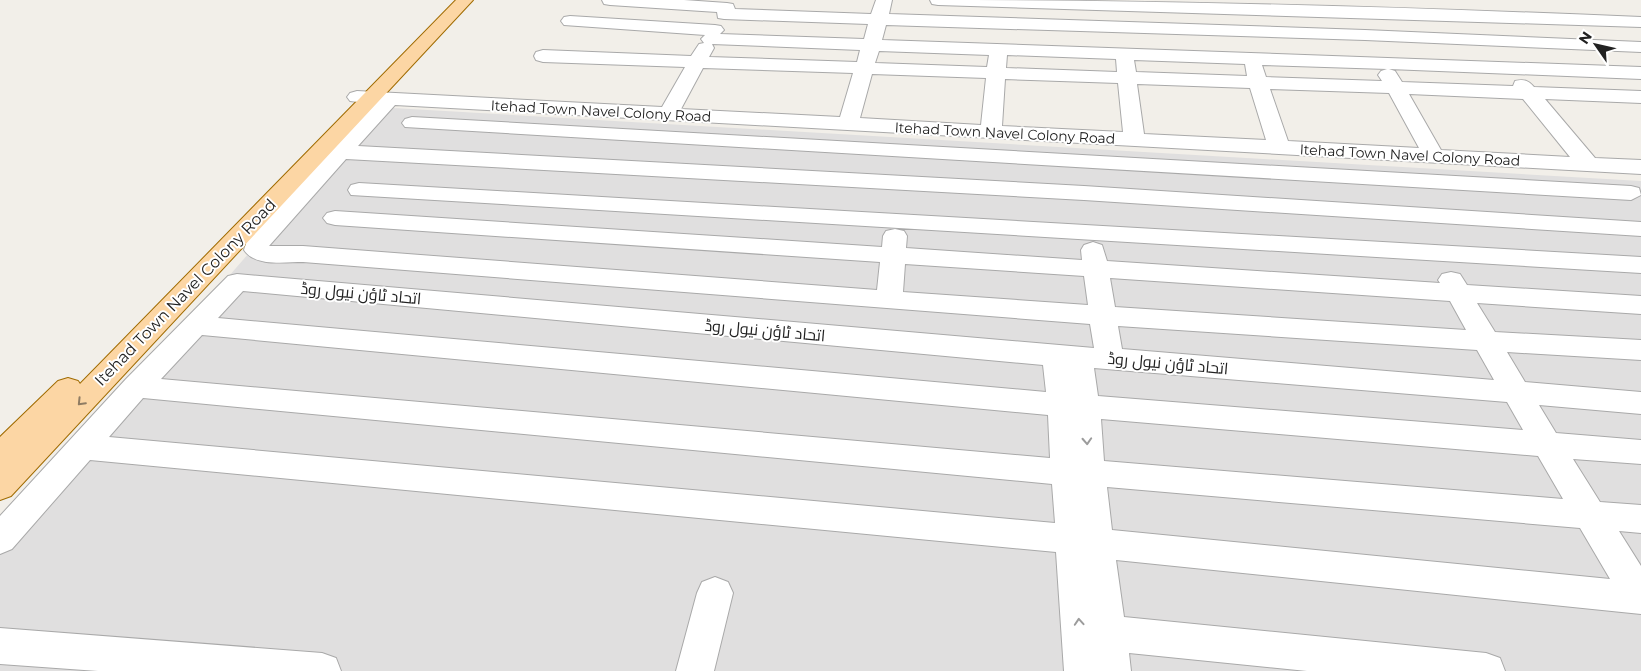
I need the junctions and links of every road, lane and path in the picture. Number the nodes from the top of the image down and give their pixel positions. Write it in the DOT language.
graph roads {
  1 [pos="452,0"];
  2 [pos="465,0"];
  3 [pos="610,0"];
  4 [pos="884,0"];
  5 [pos="938,0"];
  6 [pos="1003,1"];
  7 [pos="1118,2"];
  8 [pos="1575,2"];
  9 [pos="1233,4"];
  10 [pos="1348,6"];
  11 [pos="1463,7"];
  12 [pos="722,18"];
  13 [pos="879,19"];
  14 [pos="570,20"];
  15 [pos="1593,20"];
  16 [pos="1641,22"];
  17 [pos="1001,23"];
  18 [pos="1121,27"];
  19 [pos="1242,31"];
  20 [pos="1365,35"];
  21 [pos="1488,40"];
  22 [pos="871,45"];
  23 [pos="1618,46"];
  24 [pos="1641,47"];
  25 [pos="998,50"];
  26 [pos="1124,54"];
  27 [pos="542,56"];
  28 [pos="1251,59"];
  29 [pos="697,62"];
  30 [pos="1381,64"];
  31 [pos="864,68"];
  32 [pos="1509,68"];
  33 [pos="1641,72"];
  34 [pos="996,73"];
  35 [pos="1127,78"];
  36 [pos="1258,83"];
  37 [pos="1395,88"];
  38 [pos="373,93"];
  39 [pos="1528,93"];
  40 [pos="1641,97"];
  41 [pos="671,109"];
  42 [pos="770,120"];
  43 [pos="849,120"];
  44 [pos="412,123"];
  45 [pos="904,128"];
  46 [pos="991,128"];
  47 [pos="1134,135"];
  48 [pos="1076,137"];
  49 [pos="1278,143"];
  50 [pos="763,144"];
  51 [pos="340,152"];
  52 [pos="902,152"];
  53 [pos="1431,152"];
  54 [pos="1378,153"];
  55 [pos="390,154"];
  56 [pos="1641,160"];
  57 [pos="1591,162"];
  58 [pos="1080,163"];
  59 [pos="1641,167"];
  60 [pos="1235,172"];
  61 [pos="754,175"];
  62 [pos="1394,180"];
  63 [pos="899,183"];
  64 [pos="358,190"];
  65 [pos="1084,193"];
  66 [pos="1636,199"];
  67 [pos="1248,204"];
  68 [pos="744,211"];
  69 [pos="1413,214"];
  70 [pos="335,218"];
  71 [pos="896,220"];
  72 [pos="1641,229"];
  73 [pos="1090,231"];
  74 [pos="1260,241"];
  75 [pos="734,244"];
  76 [pos="1435,252"];
  77 [pos="303,254"];
  78 [pos="893,254"];
  79 [pos="1641,265"];
  80 [pos="1096,267"];
  81 [pos="1276,280"];
  82 [pos="722,286"];
  83 [pos="1458,292"];
  84 [pos="889,299"];
  85 [pos="1641,305"];
  86 [pos="1102,315"];
  87 [pos="196,325"];
  88 [pos="1486,342"];
  89 [pos="1641,350"];
  90 [pos="1081,357"];
  91 [pos="136,386"];
  92 [pos="1516,393"];
  93 [pos="1641,403"];
  94 [pos="1074,406"];
  95 [pos="1547,444"];
  96 [pos="82,447"];
  97 [pos="1641,452"];
  98 [pos="0,457"];
  99 [pos="1078,472"];
  100 [pos="0,487"];
  101 [pos="1591,515"];
  102 [pos="1641,520"];
  103 [pos="0,539"];
  104 [pos="1086,541"];
  105 [pos="715,593"];
  106 [pos="1641,598"];
  107 [pos="1107,632"];
  108 [pos="0,646"];
  109 [pos="219,666"];
  110 [pos="322,671"];
  111 [pos="695,671"];
  112 [pos="1083,671"];
  113 [pos="1112,671"];
  114 [pos="1486,671"];
  1 -- 38 [label="main road, Itehad Town Navel Colony Road"];
  2 -- 38 [label="main road, Itehad Town Navel Colony Road"];
  3 -- 12 [label="street"];
  4 -- 13 [label="street"];
  5 -- 6 [label="street"];
  6 -- 7 [label="street"];
  6 -- 17 [label="street"];
  7 -- 9 [label="street"];
  7 -- 18 [label="street"];
  8 -- 15 [label="street"];
  9 -- 10 [label="street"];
  9 -- 19 [label="street"];
  10 -- 11 [label="street"];
  10 -- 20 [label="street"];
  11 -- 15 [label="street"];
  11 -- 21 [label="street"];
  12 -- 13 [label="street"];
  12 -- 14 [label="street"];
  12 -- 22 [label="street"];
  12 -- 29 [label="street"];
  13 -- 17 [label="street"];
  13 -- 22 [label="street"];
  15 -- 16 [label="street"];
  15 -- 23 [label="street"];
  17 -- 18 [label="street"];
  17 -- 25 [label="street"];
  18 -- 19 [label="street"];
  18 -- 26 [label="street"];
  19 -- 20 [label="street"];
  19 -- 28 [label="street"];
  20 -- 21 [label="street"];
  20 -- 30 [label="street"];
  21 -- 23 [label="street"];
  21 -- 32 [label="street"];
  22 -- 25 [label="street"];
  22 -- 31 [label="street"];
  23 -- 24 [label="street"];
  23 -- 33 [label="street"];
  25 -- 26 [label="street"];
  25 -- 34 [label="street"];
  26 -- 28 [label="street"];
  26 -- 35 [label="street"];
  27 -- 29 [label="street"];
  28 -- 30 [label="street"];
  28 -- 36 [label="street"];
  29 -- 31 [label="street"];
  29 -- 41 [label="street"];
  30 -- 32 [label="street"];
  30 -- 37 [label="street"];
  31 -- 34 [label="street"];
  31 -- 43 [label="street"];
  32 -- 33 [label="street"];
  32 -- 39 [label="street"];
  34 -- 35 [label="street"];
  34 -- 46 [label="street"];
  35 -- 36 [label="street"];
  35 -- 47 [label="street"];
  36 -- 37 [label="street"];
  36 -- 49 [label="street"];
  37 -- 39 [label="street"];
  37 -- 53 [label="street"];
  38 -- 41 [label="street, Itehad Town Navel Colony Road"];
  38 -- 51 [label="street"];
  38 -- 98 [label="main road, Itehad Town Navel Colony Road"];
  38 -- 100 [label="main road, Itehad Town Navel Colony Road, one-way"];
  39 -- 40 [label="street"];
  39 -- 57 [label="street"];
  41 -- 42 [label="street, Itehad Town Navel Colony Road"];
  41 -- 43 [label="street, Itehad Town Navel Colony Road"];
  42 -- 43 [label="street, Itehad Town Navel Colony Road"];
  42 -- 50 [label="street"];
  43 -- 45 [label="street, Itehad Town Navel Colony Road"];
  43 -- 46 [label="street, Itehad Town Navel Colony Road"];
  44 -- 50 [label="street"];
  45 -- 46 [label="street, Itehad Town Navel Colony Road"];
  45 -- 52 [label="street"];
  46 -- 47 [label="street, Itehad Town Navel Colony Road"];
  46 -- 48 [label="street, Itehad Town Navel Colony Road"];
  47 -- 48 [label="street, Itehad Town Navel Colony Road"];
  47 -- 49 [label="street, Itehad Town Navel Colony Road"];
  48 -- 58 [label="street"];
  49 -- 53 [label="street, Itehad Town Navel Colony Road"];
  49 -- 54 [label="street, Itehad Town Navel Colony Road"];
  50 -- 52 [label="street"];
  50 -- 61 [label="street"];
  51 -- 55 [label="street"];
  51 -- 77 [label="street"];
  52 -- 58 [label="street"];
  52 -- 63 [label="street"];
  53 -- 54 [label="street, Itehad Town Navel Colony Road"];
  53 -- 57 [label="street, Itehad Town Navel Colony Road"];
  54 -- 62 [label="street"];
  55 -- 61 [label="street"];
  55 -- 64 [label="street"];
  56 -- 57 [label="street, Itehad Town Navel Colony Road"];
  57 -- 59 [label="street, Itehad Town Navel Colony Road"];
  57 -- 66 [label="street"];
  58 -- 60 [label="street"];
  58 -- 65 [label="street"];
  60 -- 62 [label="street"];
  60 -- 67 [label="street"];
  61 -- 63 [label="street"];
  61 -- 68 [label="street"];
  62 -- 66 [label="street"];
  62 -- 69 [label="street"];
  63 -- 65 [label="street"];
  63 -- 71 [label="street"];
  64 -- 68 [label="street"];
  64 -- 70 [label="street"];
  65 -- 67 [label="street"];
  65 -- 73 [label="street"];
  67 -- 69 [label="street"];
  67 -- 74 [label="street"];
  68 -- 71 [label="street"];
  68 -- 75 [label="street"];
  69 -- 72 [label="street"];
  69 -- 76 [label="street"];
  70 -- 75 [label="street"];
  70 -- 77 [label="street"];
  71 -- 73 [label="street"];
  71 -- 78 [label="street"];
  73 -- 74 [label="street"];
  73 -- 80 [label="street"];
  74 -- 76 [label="street"];
  74 -- 81 [label="street"];
  75 -- 78 [label="street"];
  75 -- 82 [label="street"];
  76 -- 79 [label="street"];
  76 -- 83 [label="street"];
  77 -- 82 [label="street"];
  78 -- 80 [label="street"];
  78 -- 84 [label="street"];
  80 -- 81 [label="street"];
  80 -- 86 [label="street"];
  81 -- 83 [label="street"];
  82 -- 84 [label="street"];
  83 -- 85 [label="street"];
  83 -- 88 [label="street"];
  84 -- 86 [label="street"];
  86 -- 88 [label="street"];
  86 -- 90 [label="street"];
  87 -- 90 [label="street, اتحاد ٹاؤن نیول روڈ"];
  87 -- 91 [label="street, اتحاد ٹاؤن نیول روڈ"];
  87 -- 94 [label="street"];
  88 -- 89 [label="street"];
  88 -- 92 [label="street"];
  90 -- 92 [label="street, اتحاد ٹاؤن نیول روڈ"];
  90 -- 94 [label="street"];
  91 -- 96 [label="street, اتحاد ٹاؤن نیول روڈ"];
  91 -- 99 [label="street"];
  92 -- 93 [label="street, اتحاد ٹاؤن نیول روڈ"];
  92 -- 95 [label="street"];
  94 -- 95 [label="street"];
  94 -- 99 [label="street"];
  95 -- 97 [label="street"];
  95 -- 101 [label="street"];
  96 -- 103 [label="street, اتحاد ٹاؤن نیول روڈ"];
  96 -- 104 [label="street"];
  99 -- 101 [label="street"];
  99 -- 104 [label="street"];
  101 -- 102 [label="street"];
  101 -- 106 [label="street"];
  104 -- 106 [label="street"];
  104 -- 107 [label="street"];
  112 -- 104 [label="street, one-way"];
  105 -- 111 [label="street"];
  107 -- 113 [label="street"];
  107 -- 114 [label="street"];
  108 -- 109 [label="street"];
  109 -- 110 [label="street"];
}
